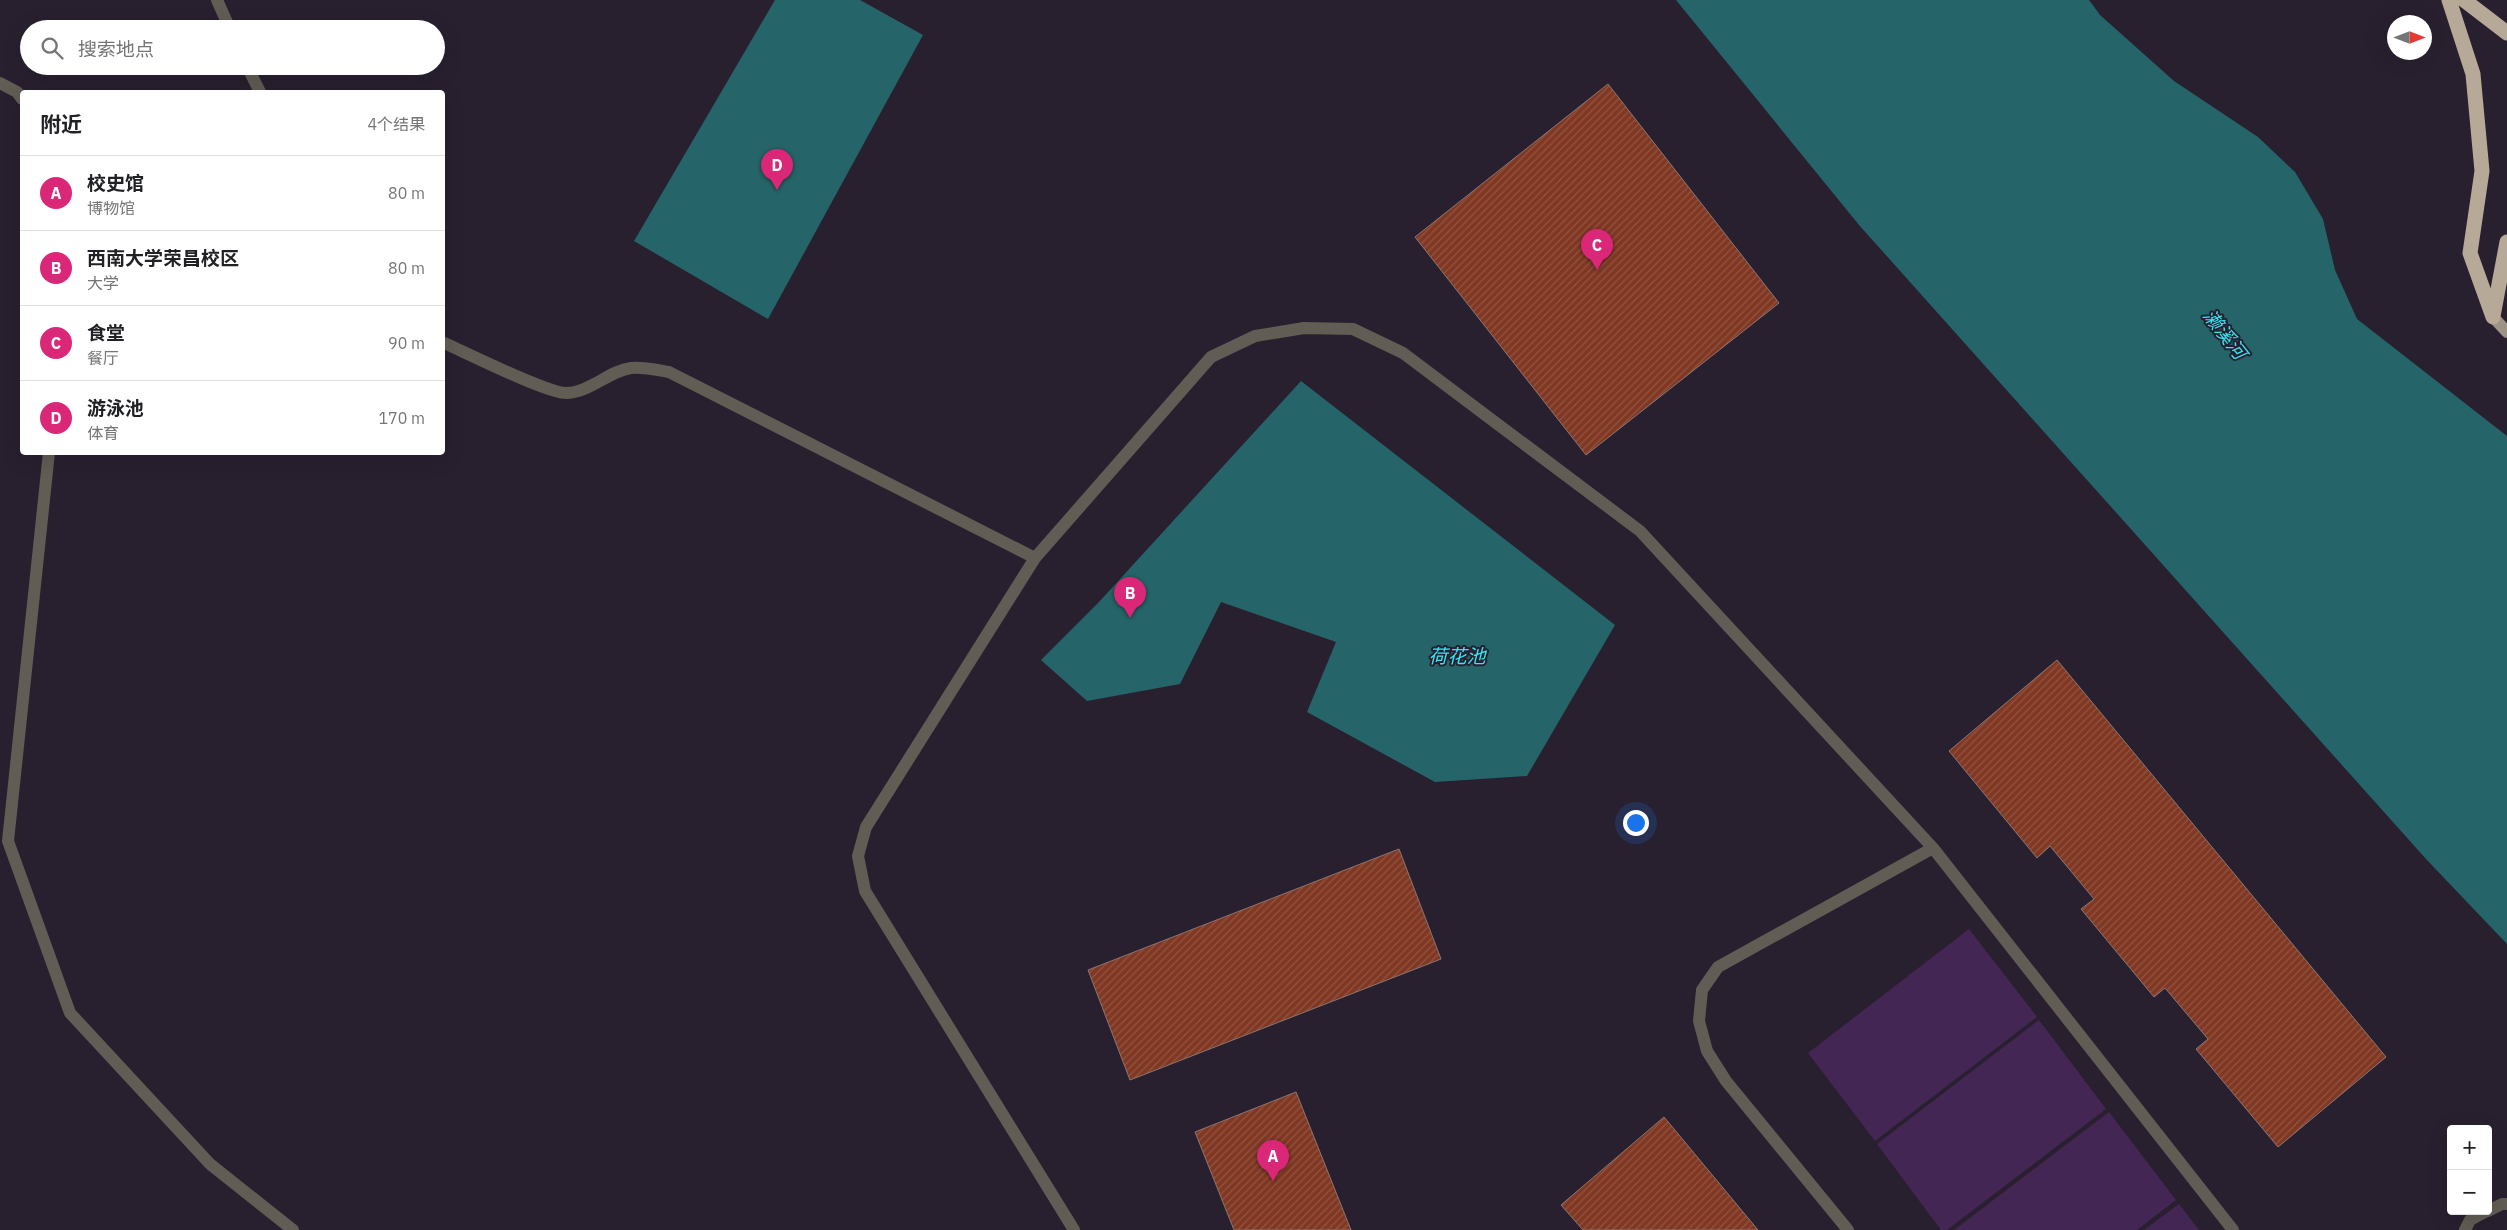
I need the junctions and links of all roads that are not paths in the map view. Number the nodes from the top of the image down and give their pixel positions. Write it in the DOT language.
graph roads {
  1 [pos="217,0"];
  2 [pos="2449,0"];
  3 [pos="2464,0"];
  4 [pos="226,20"];
  5 [pos="2507,33"];
  6 [pos="252,75"];
  7 [pos="0,83"];
  8 [pos="259,90"];
  9 [pos="20,96"];
  10 [pos="2507,242"];
  11 [pos="2492,317"];
  12 [pos="2507,332"];
  13 [pos="445,343"];
  14 [pos="49,455"];
  15 [pos="1035,558"];
  16 [pos="1933,848"];
  17 [pos="2507,1204"];
  18 [pos="2492,1209"];
  19 [pos="2480,1215"];
  20 [pos="294,1230"];
  21 [pos="1074,1230"];
  22 [pos="1848,1230"];
  23 [pos="2233,1230"];
  24 [pos="2465,1230"];
  1 -- 4 [label="street"];
  2 -- 11 [label="highway"];
  3 -- 5 [label="highway"];
  6 -- 8 [label="street"];
  7 -- 9 [label="street"];
  10 -- 11 [label="highway"];
  11 -- 12 [label="main road"];
  13 -- 15 [label="street"];
  14 -- 20 [label="street"];
  15 -- 16 [label="street"];
  15 -- 21 [label="street"];
  16 -- 22 [label="street"];
  16 -- 23 [label="street"];
  17 -- 18 [label="street"];
  19 -- 24 [label="street"];
}
